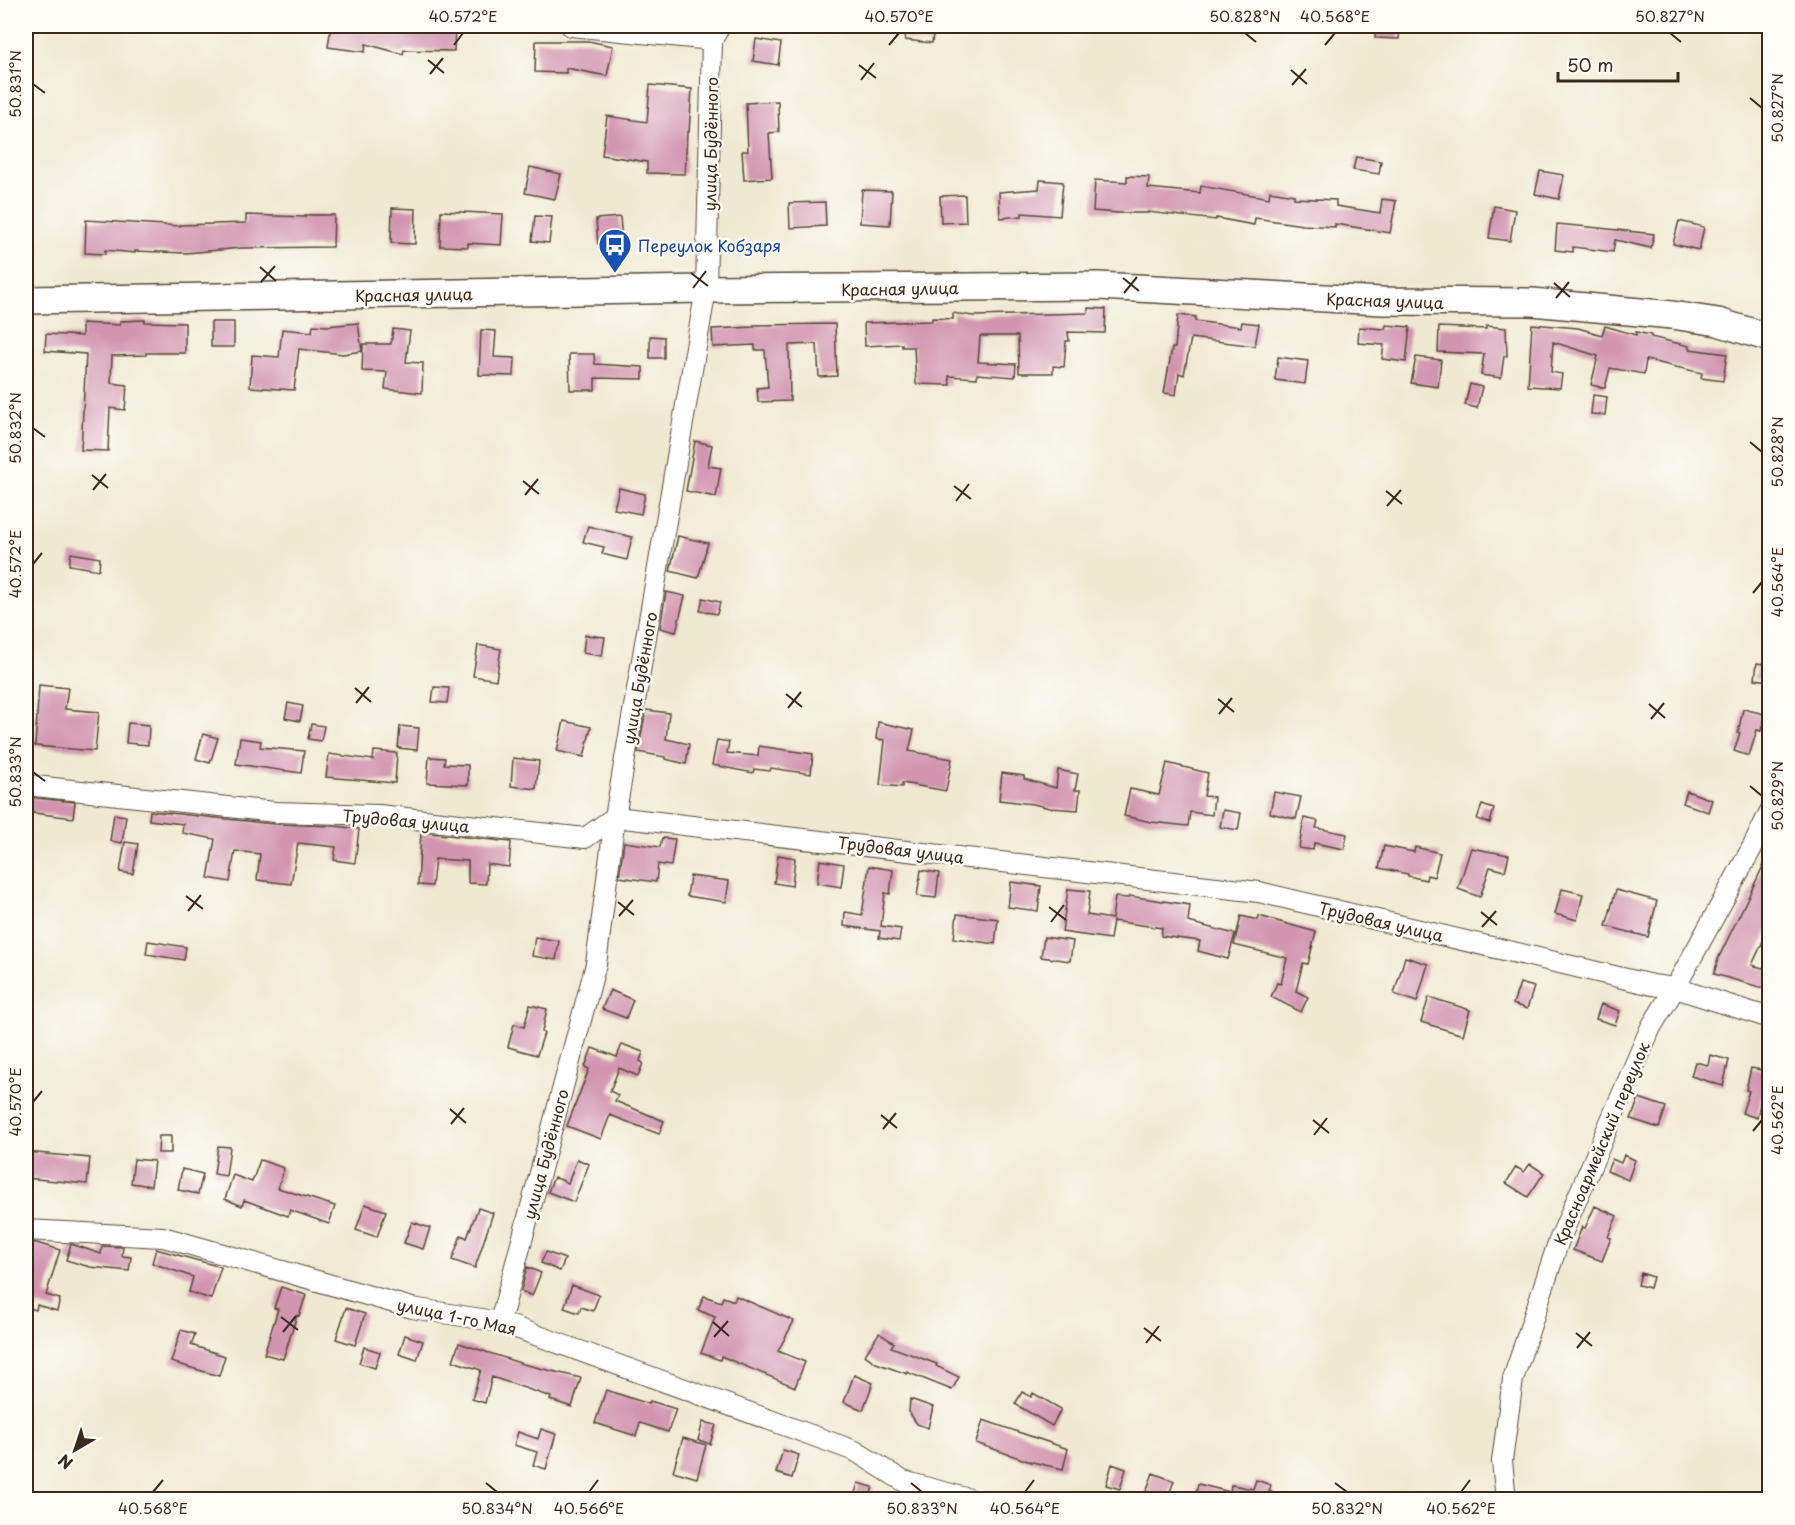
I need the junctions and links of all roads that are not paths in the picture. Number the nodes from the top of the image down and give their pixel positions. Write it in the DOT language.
graph roads {
  1 [pos="571,26"];
  2 [pos="716,33"];
  3 [pos="706,290"];
  4 [pos="26,300"];
  5 [pos="1770,338"];
  6 [pos="26,785"];
  7 [pos="1770,811"];
  8 [pos="615,817"];
  9 [pos="1675,988"];
  10 [pos="1770,1018"];
  11 [pos="26,1230"];
  12 [pos="500,1322"];
  13 [pos="973,1500"];
  14 [pos="1506,1500"];
  1 -- 2 [label="street"];
  2 -- 3 [label="street, улица Будённого"];
  3 -- 4 [label="main road, Красная улица"];
  3 -- 5 [label="main road, Красная улица"];
  3 -- 8 [label="street, улица Будённого"];
  6 -- 8 [label="street, Трудовая улица"];
  7 -- 9 [label="street, Красноармейский переулок"];
  8 -- 9 [label="street, Трудовая улица"];
  8 -- 12 [label="street, улица Будённого"];
  9 -- 10 [label="street, Трудовая улица"];
  9 -- 14 [label="street, Красноармейский переулок"];
  11 -- 12 [label="street, улица 1-го Мая"];
  12 -- 13 [label="street, улица 1-го Мая"];
}
